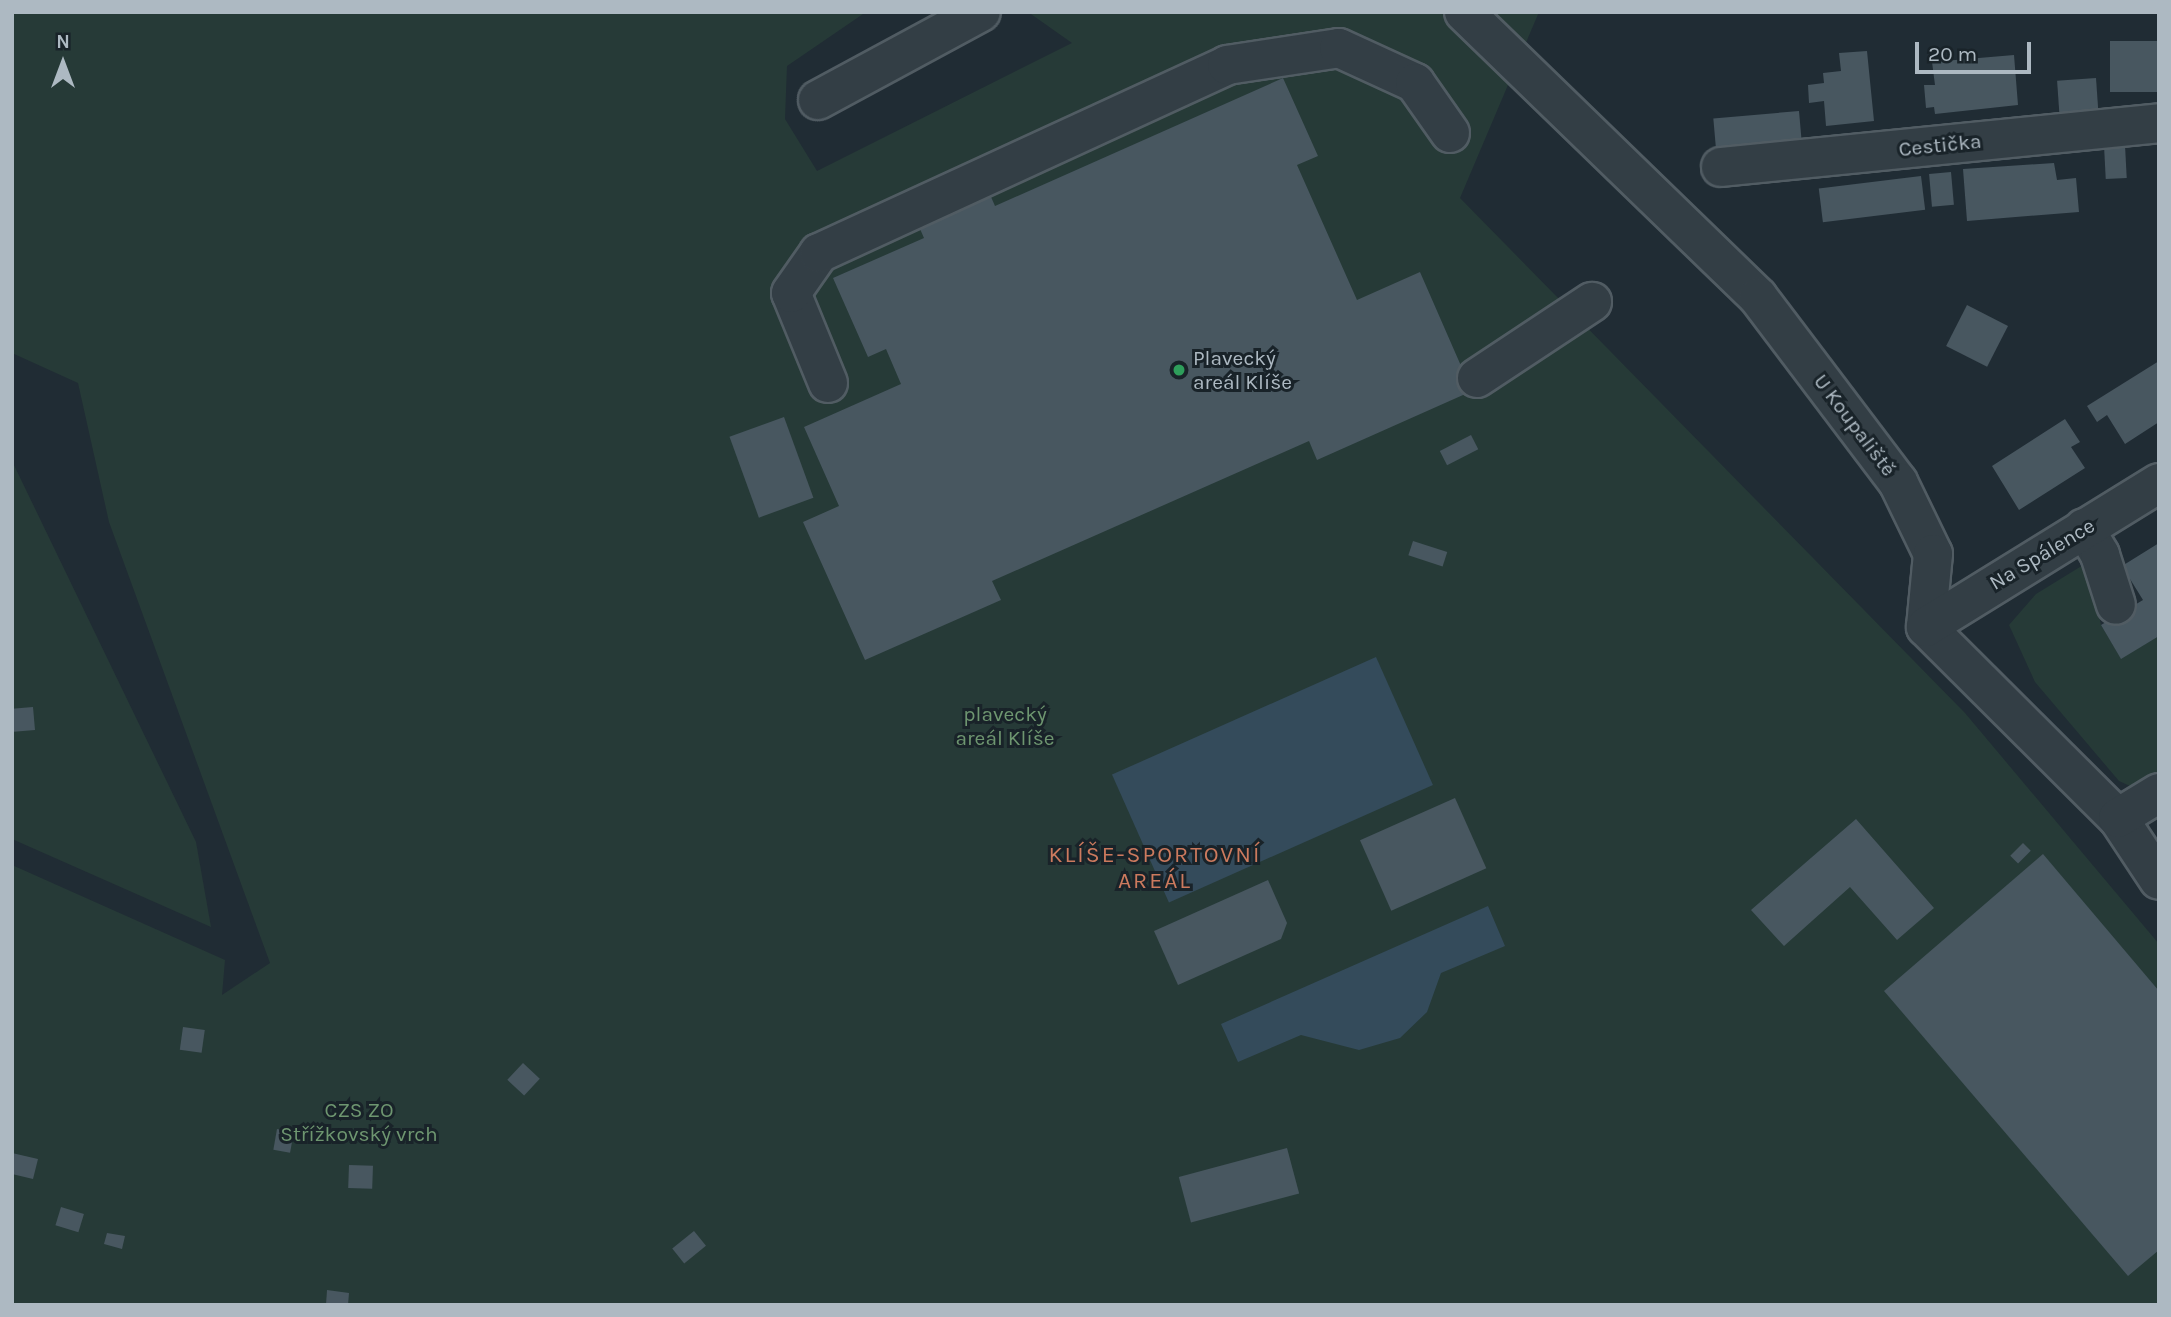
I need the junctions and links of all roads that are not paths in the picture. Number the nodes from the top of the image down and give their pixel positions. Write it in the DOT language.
graph roads {
  1 [pos="981,12"];
  2 [pos="1464,12"];
  3 [pos="818,100"];
  4 [pos="2159,123"];
  5 [pos="1450,133"];
  6 [pos="1721,167"];
  7 [pos="1592,302"];
  8 [pos="1477,378"];
  9 [pos="828,383"];
  10 [pos="2159,483"];
  11 [pos="2084,528"];
  12 [pos="2116,605"];
  13 [pos="1926,626"];
  14 [pos="2159,793"];
  15 [pos="2118,818"];
  16 [pos="2159,880"];
  1 -- 3 [label="street"];
  2 -- 13 [label="street, U Koupaliště"];
  4 -- 6 [label="street, Cestička"];
  5 -- 9 [label="street"];
  7 -- 8 [label="street"];
  10 -- 11 [label="street, Na Spálence"];
  11 -- 12 [label="street"];
  11 -- 13 [label="street, Na Spálence"];
  13 -- 15 [label="street"];
  14 -- 15 [label="street"];
  15 -- 16 [label="street"];
}
